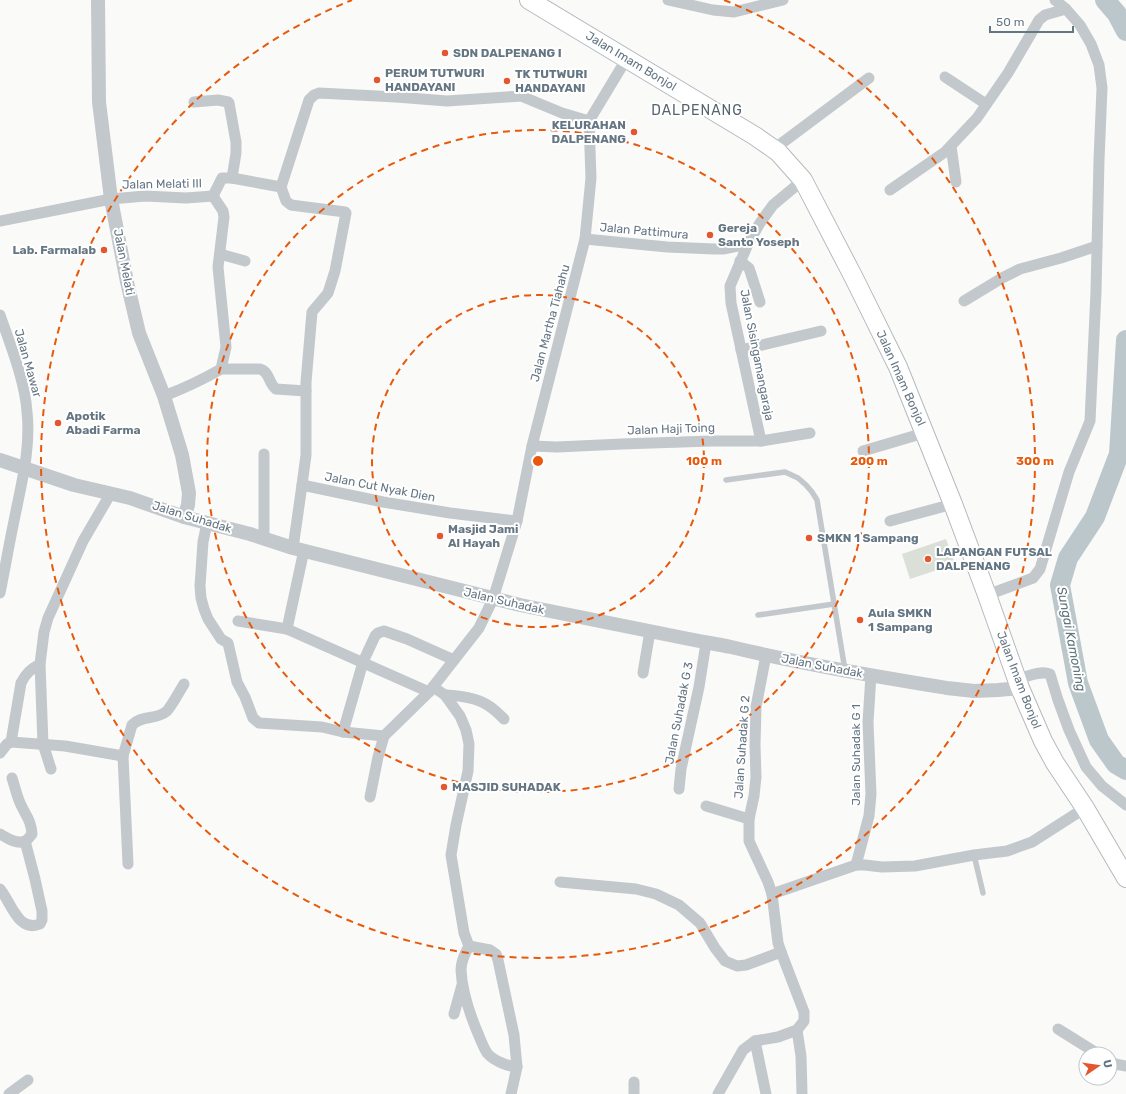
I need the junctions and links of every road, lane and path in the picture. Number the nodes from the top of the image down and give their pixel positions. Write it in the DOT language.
graph roads {
  1 [pos="98,0"];
  2 [pos="529,0"];
  3 [pos="668,0"];
  4 [pos="783,0"];
  5 [pos="1055,0"];
  6 [pos="1066,9"];
  7 [pos="627,58"];
  8 [pos="945,77"];
  9 [pos="869,78"];
  10 [pos="194,102"];
  11 [pos="986,104"];
  12 [pos="589,121"];
  13 [pos="951,146"];
  14 [pos="774,149"];
  15 [pos="232,178"];
  16 [pos="803,180"];
  17 [pos="956,182"];
  18 [pos="281,187"];
  19 [pos="890,190"];
  20 [pos="213,196"];
  21 [pos="111,198"];
  22 [pos="0,221"];
  23 [pos="585,239"];
  24 [pos="748,244"];
  25 [pos="1097,246"];
  26 [pos="220,254"];
  27 [pos="244,261"];
  28 [pos="740,261"];
  29 [pos="964,300"];
  30 [pos="760,302"];
  31 [pos="0,315"];
  32 [pos="821,331"];
  33 [pos="741,350"];
  34 [pos="221,369"];
  35 [pos="306,392"];
  36 [pos="164,396"];
  37 [pos="924,432"];
  38 [pos="810,433"];
  39 [pos="761,441"];
  40 [pos="532,446"];
  41 [pos="863,451"];
  42 [pos="264,454"];
  43 [pos="0,460"];
  44 [pos="25,468"];
  45 [pos="726,480"];
  46 [pos="302,485"];
  47 [pos="111,493"];
  48 [pos="953,504"];
  49 [pos="184,517"];
  50 [pos="517,521"];
  51 [pos="890,521"];
  52 [pos="207,523"];
  53 [pos="264,538"];
  54 [pos="298,549"];
  55 [pos="0,593"];
  56 [pos="987,594"];
  57 [pos="493,599"];
  58 [pos="834,604"];
  59 [pos="758,615"];
  60 [pos="238,621"];
  61 [pos="287,629"];
  62 [pos="650,631"];
  63 [pos="706,643"];
  64 [pos="766,656"];
  65 [pos="454,660"];
  66 [pos="364,662"];
  67 [pos="40,664"];
  68 [pos="845,670"];
  69 [pos="643,673"];
  70 [pos="871,675"];
  71 [pos="184,684"];
  72 [pos="1018,684"];
  73 [pos="431,689"];
  74 [pos="445,695"];
  75 [pos="504,719"];
  76 [pos="343,732"];
  77 [pos="384,736"];
  78 [pos="11,742"];
  79 [pos="43,744"];
  80 [pos="0,753"];
  81 [pos="123,756"];
  82 [pos="51,769"];
  83 [pos="12,778"];
  84 [pos="679,788"];
  85 [pos="370,798"];
  86 [pos="1126,805"];
  87 [pos="706,806"];
  88 [pos="1085,808"];
  89 [pos="749,819"];
  90 [pos="0,834"];
  91 [pos="25,841"];
  92 [pos="974,856"];
  93 [pos="128,864"];
  94 [pos="856,865"];
  95 [pos="1126,878"];
  96 [pos="560,882"];
  97 [pos="0,889"];
  98 [pos="983,893"];
  99 [pos="772,894"];
  100 [pos="469,946"];
  101 [pos="781,952"];
  102 [pos="463,982"];
  103 [pos="454,1014"];
  104 [pos="1058,1028"];
  105 [pos="797,1030"];
  106 [pos="755,1041"];
  107 [pos="1086,1046"];
  108 [pos="517,1067"];
  109 [pos="28,1080"];
  110 [pos="634,1082"];
  111 [pos="9,1094"];
  112 [pos="511,1094"];
  113 [pos="634,1094"];
  114 [pos="718,1094"];
  115 [pos="766,1094"];
  116 [pos="802,1094"];
  1 -- 21 [label="street, Jalan Melati"];
  2 -- 7 [label="main road, Jalan Imam Bonjol"];
  3 -- 4 [label="street"];
  5 -- 6 [label="street"];
  6 -- 11 [label="street"];
  6 -- 25 [label="street"];
  7 -- 12 [label="street"];
  7 -- 14 [label="main road, Jalan Imam Bonjol"];
  8 -- 11 [label="street"];
  9 -- 14 [label="street"];
  10 -- 15 [label="street"];
  11 -- 13 [label="street"];
  12 -- 18 [label="street"];
  12 -- 23 [label="street, Jalan Martha Tiahahu"];
  13 -- 17 [label="street"];
  13 -- 19 [label="street"];
  14 -- 16 [label="main road, Jalan Imam Bonjol"];
  15 -- 18 [label="street"];
  15 -- 20 [label="street"];
  16 -- 24 [label="street, Jalan Sisingamangaraja"];
  16 -- 37 [label="main road, Jalan Imam Bonjol"];
  18 -- 35 [label="street"];
  20 -- 21 [label="street, Jalan Melati III"];
  20 -- 26 [label="street"];
  21 -- 22 [label="street, Jalan Melati III"];
  21 -- 36 [label="street, Jalan Melati"];
  23 -- 24 [label="street, Jalan Pattimura"];
  23 -- 40 [label="street, Jalan Martha Tiahahu"];
  24 -- 28 [label="street, Jalan Sisingamangaraja"];
  25 -- 29 [label="street"];
  25 -- 56 [label="street"];
  26 -- 27 [label="street"];
  26 -- 34 [label="street"];
  28 -- 30 [label="street"];
  28 -- 33 [label="street, Jalan Sisingamangaraja"];
  31 -- 44 [label="street, Jalan Mawar"];
  32 -- 33 [label="street"];
  33 -- 39 [label="street, Jalan Sisingamangaraja"];
  34 -- 35 [label="street"];
  34 -- 36 [label="street"];
  35 -- 46 [label="street"];
  36 -- 49 [label="street, Jalan Melati"];
  37 -- 41 [label="street"];
  37 -- 48 [label="main road, Jalan Imam Bonjol"];
  38 -- 39 [label="street, Jalan Haji Toing"];
  39 -- 40 [label="street, Jalan Haji Toing"];
  40 -- 50 [label="street, Jalan Martha Tiahahu"];
  42 -- 53 [label="street"];
  43 -- 44 [label="street, Jalan Suhadak"];
  44 -- 47 [label="street, Jalan Suhadak"];
  44 -- 55 [label="street, Jalan Mawar"];
  45 -- 58 [label="lane"];
  46 -- 50 [label="street, Jalan Cut Nyak Dien"];
  46 -- 54 [label="street"];
  47 -- 49 [label="street, Jalan Suhadak"];
  47 -- 67 [label="street"];
  48 -- 51 [label="street"];
  48 -- 56 [label="main road, Jalan Imam Bonjol"];
  49 -- 52 [label="street, Jalan Suhadak"];
  50 -- 57 [label="street, Jalan Martha Tiahahu"];
  52 -- 53 [label="street, Jalan Suhadak"];
  52 -- 76 [label="street"];
  53 -- 54 [label="street, Jalan Suhadak"];
  54 -- 57 [label="street, Jalan Suhadak"];
  54 -- 61 [label="street"];
  56 -- 72 [label="main road, Jalan Imam Bonjol"];
  57 -- 62 [label="street, Jalan Suhadak"];
  57 -- 65 [label="street, Jalan Martha Tiahahu"];
  58 -- 59 [label="lane"];
  58 -- 68 [label="lane"];
  60 -- 61 [label="street"];
  61 -- 66 [label="street"];
  62 -- 63 [label="street, Jalan Suhadak"];
  62 -- 69 [label="street"];
  63 -- 64 [label="street, Jalan Suhadak"];
  63 -- 84 [label="street, Jalan Suhadak G 3"];
  64 -- 68 [label="street, Jalan Suhadak"];
  64 -- 89 [label="street, Jalan Suhadak G 2"];
  65 -- 66 [label="street"];
  65 -- 73 [label="street, Jalan Martha Tiahahu"];
  66 -- 73 [label="street"];
  66 -- 76 [label="street"];
  67 -- 78 [label="street"];
  67 -- 79 [label="street"];
  68 -- 70 [label="street, Jalan Suhadak"];
  70 -- 72 [label="street, Jalan Suhadak"];
  70 -- 94 [label="street, Jalan Suhadak G 1"];
  71 -- 81 [label="street"];
  72 -- 86 [label="street"];
  72 -- 88 [label="main road, Jalan Imam Bonjol"];
  73 -- 74 [label="street"];
  73 -- 77 [label="street, Jalan Martha Tiahahu"];
  74 -- 75 [label="street"];
  74 -- 100 [label="street"];
  76 -- 77 [label="street"];
  77 -- 85 [label="street"];
  78 -- 79 [label="street"];
  78 -- 80 [label="street"];
  79 -- 81 [label="street"];
  79 -- 82 [label="street"];
  81 -- 93 [label="street"];
  83 -- 91 [label="street"];
  87 -- 89 [label="street"];
  88 -- 92 [label="street"];
  88 -- 95 [label="main road, Jalan Imam Bonjol"];
  89 -- 99 [label="street, Jalan Suhadak G 2"];
  90 -- 91 [label="street"];
  91 -- 97 [label="street"];
  92 -- 94 [label="street"];
  92 -- 98 [label="lane"];
  94 -- 99 [label="street"];
  96 -- 101 [label="street"];
  99 -- 101 [label="street"];
  100 -- 102 [label="street"];
  100 -- 108 [label="street"];
  101 -- 105 [label="street"];
  102 -- 103 [label="street"];
  102 -- 108 [label="street"];
  104 -- 107 [label="street"];
  105 -- 106 [label="street"];
  105 -- 116 [label="street"];
  106 -- 114 [label="street"];
  106 -- 115 [label="street"];
  108 -- 112 [label="street"];
  109 -- 111 [label="street"];
  110 -- 113 [label="street"];
}
